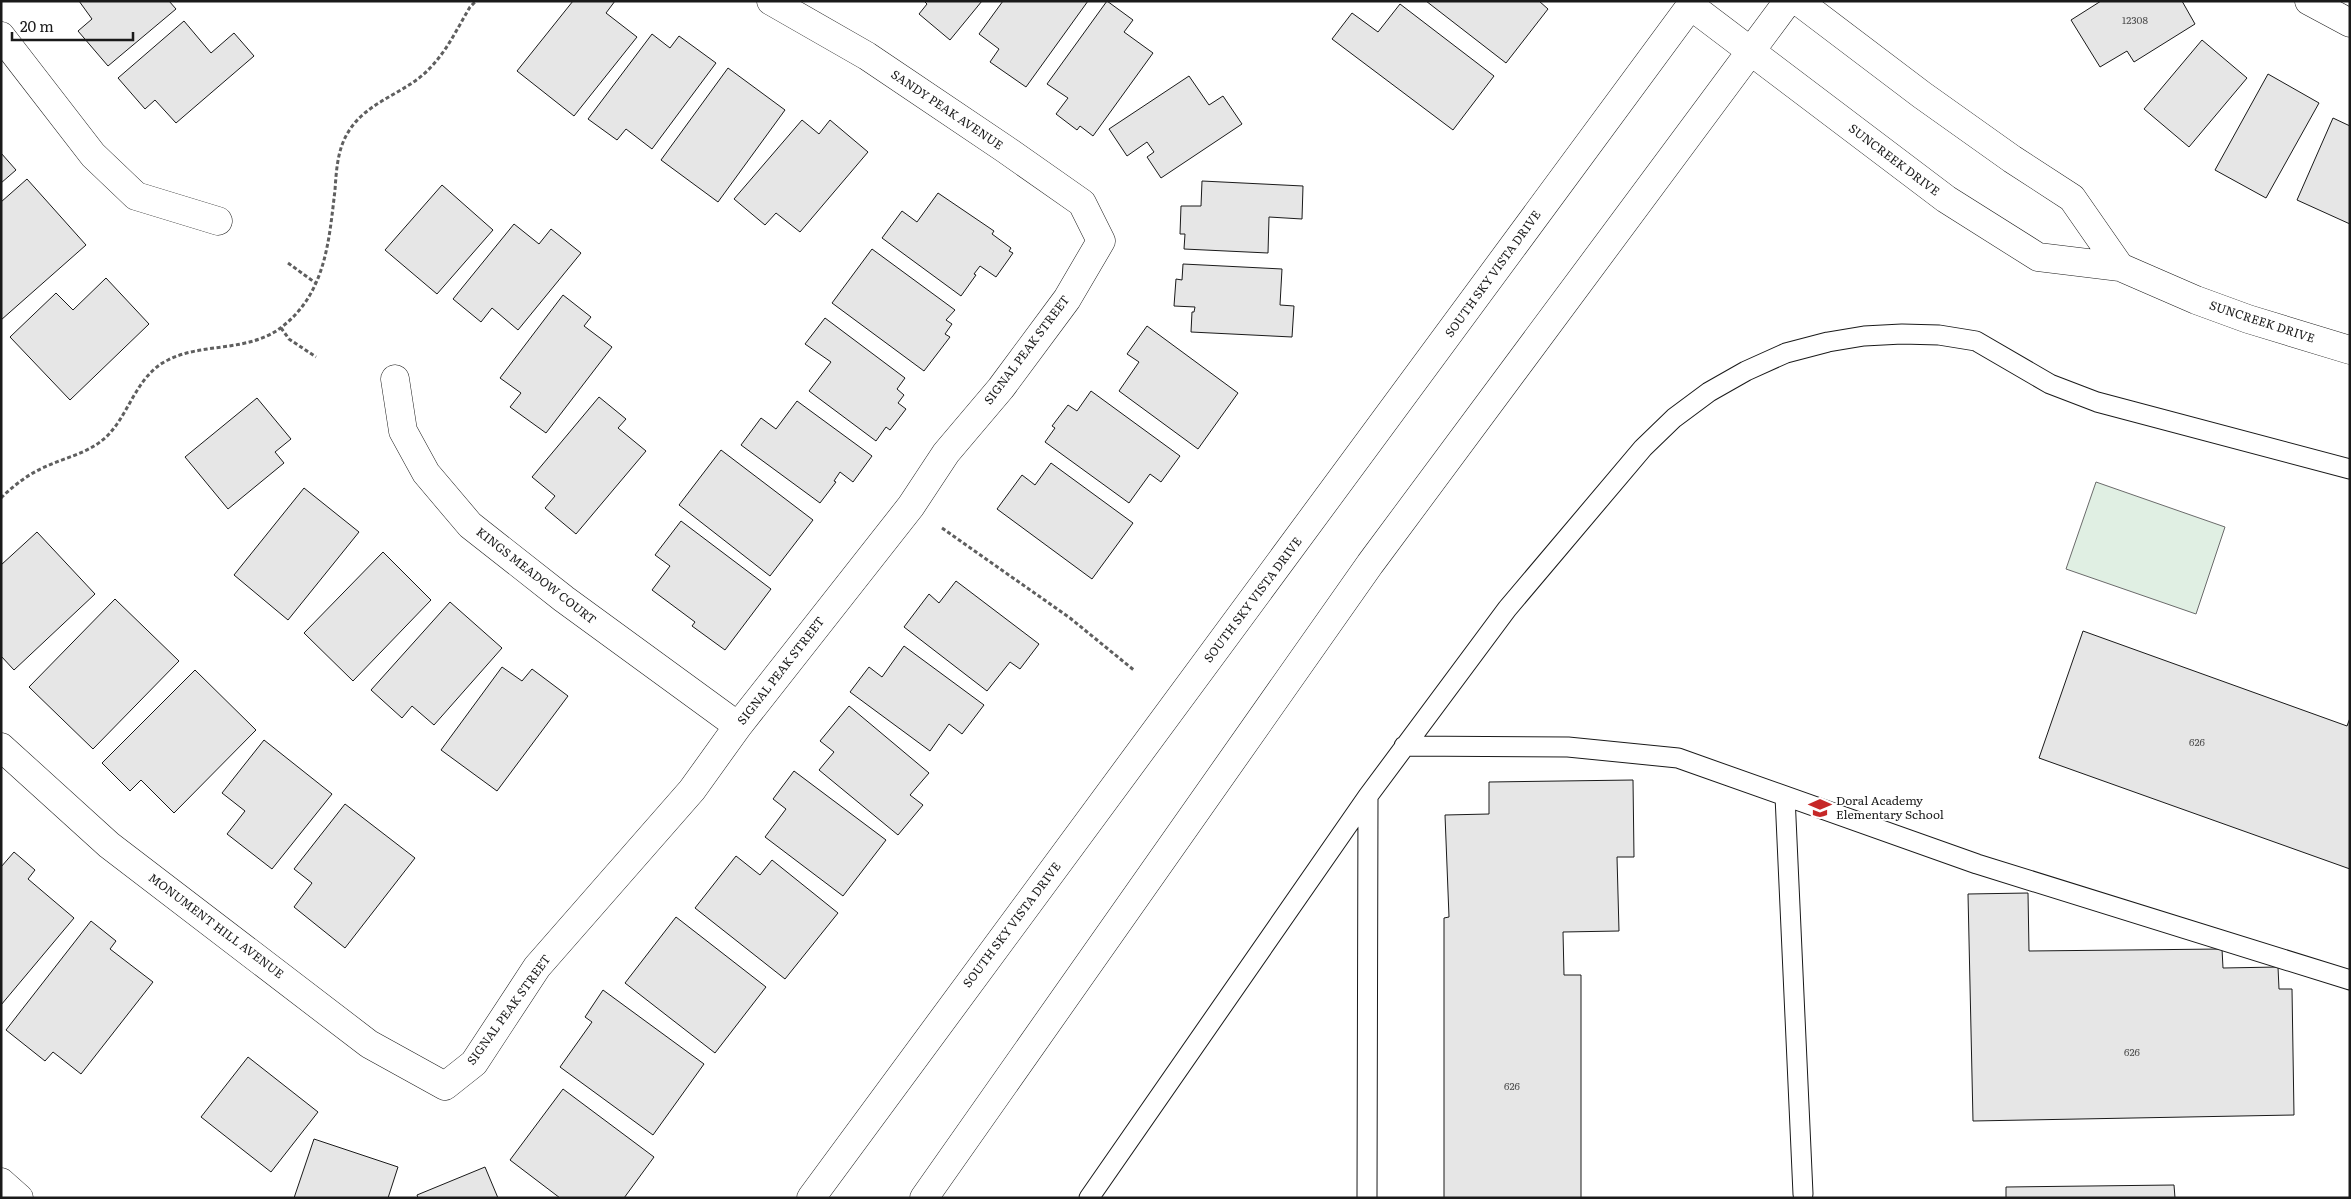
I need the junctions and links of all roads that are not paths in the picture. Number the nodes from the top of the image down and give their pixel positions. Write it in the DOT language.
graph roads {
  1 [pos="771,1"];
  2 [pos="1788,1"];
  3 [pos="1798,1"];
  4 [pos="2309,1"];
  5 [pos="1693,4"];
  6 [pos="2350,23"];
  7 [pos="1,36"];
  8 [pos="1752,52"];
  9 [pos="218,221"];
  10 [pos="1101,241"];
  11 [pos="2120,267"];
  12 [pos="2350,350"];
  13 [pos="395,379"];
  14 [pos="2350,469"];
  15 [pos="738,726"];
  16 [pos="1404,746"];
  17 [pos="1,747"];
  18 [pos="1368,796"];
  19 [pos="1785,796"];
  20 [pos="2350,980"];
  21 [pos="445,1086"];
  22 [pos="1,1182"];
  23 [pos="1803,1194"];
  24 [pos="19,1198"];
  25 [pos="811,1198"];
  26 [pos="924,1198"];
  27 [pos="1089,1198"];
  28 [pos="1367,1198"];
  1 -- 10 [label="street, SANDY PEAK AVENUE"];
  2 -- 8 [label="street"];
  3 -- 11 [label="street"];
  4 -- 6 [label="street"];
  5 -- 8 [label="street, SUNCREEK DRIVE"];
  5 -- 25 [label="street, SOUTH SKY VISTA DRIVE"];
  7 -- 9 [label="street"];
  8 -- 11 [label="street, SUNCREEK DRIVE"];
  8 -- 26 [label="street"];
  10 -- 15 [label="street, SIGNAL PEAK STREET"];
  11 -- 12 [label="street, SUNCREEK DRIVE"];
  13 -- 15 [label="street, KINGS MEADOW COURT"];
  14 -- 16 [label="lane"];
  15 -- 21 [label="street, SIGNAL PEAK STREET"];
  16 -- 18 [label="lane"];
  16 -- 19 [label="lane"];
  17 -- 21 [label="street, MONUMENT HILL AVENUE"];
  18 -- 27 [label="lane"];
  18 -- 28 [label="lane"];
  19 -- 20 [label="lane"];
  19 -- 23 [label="lane"];
  22 -- 24 [label="street"];
}
